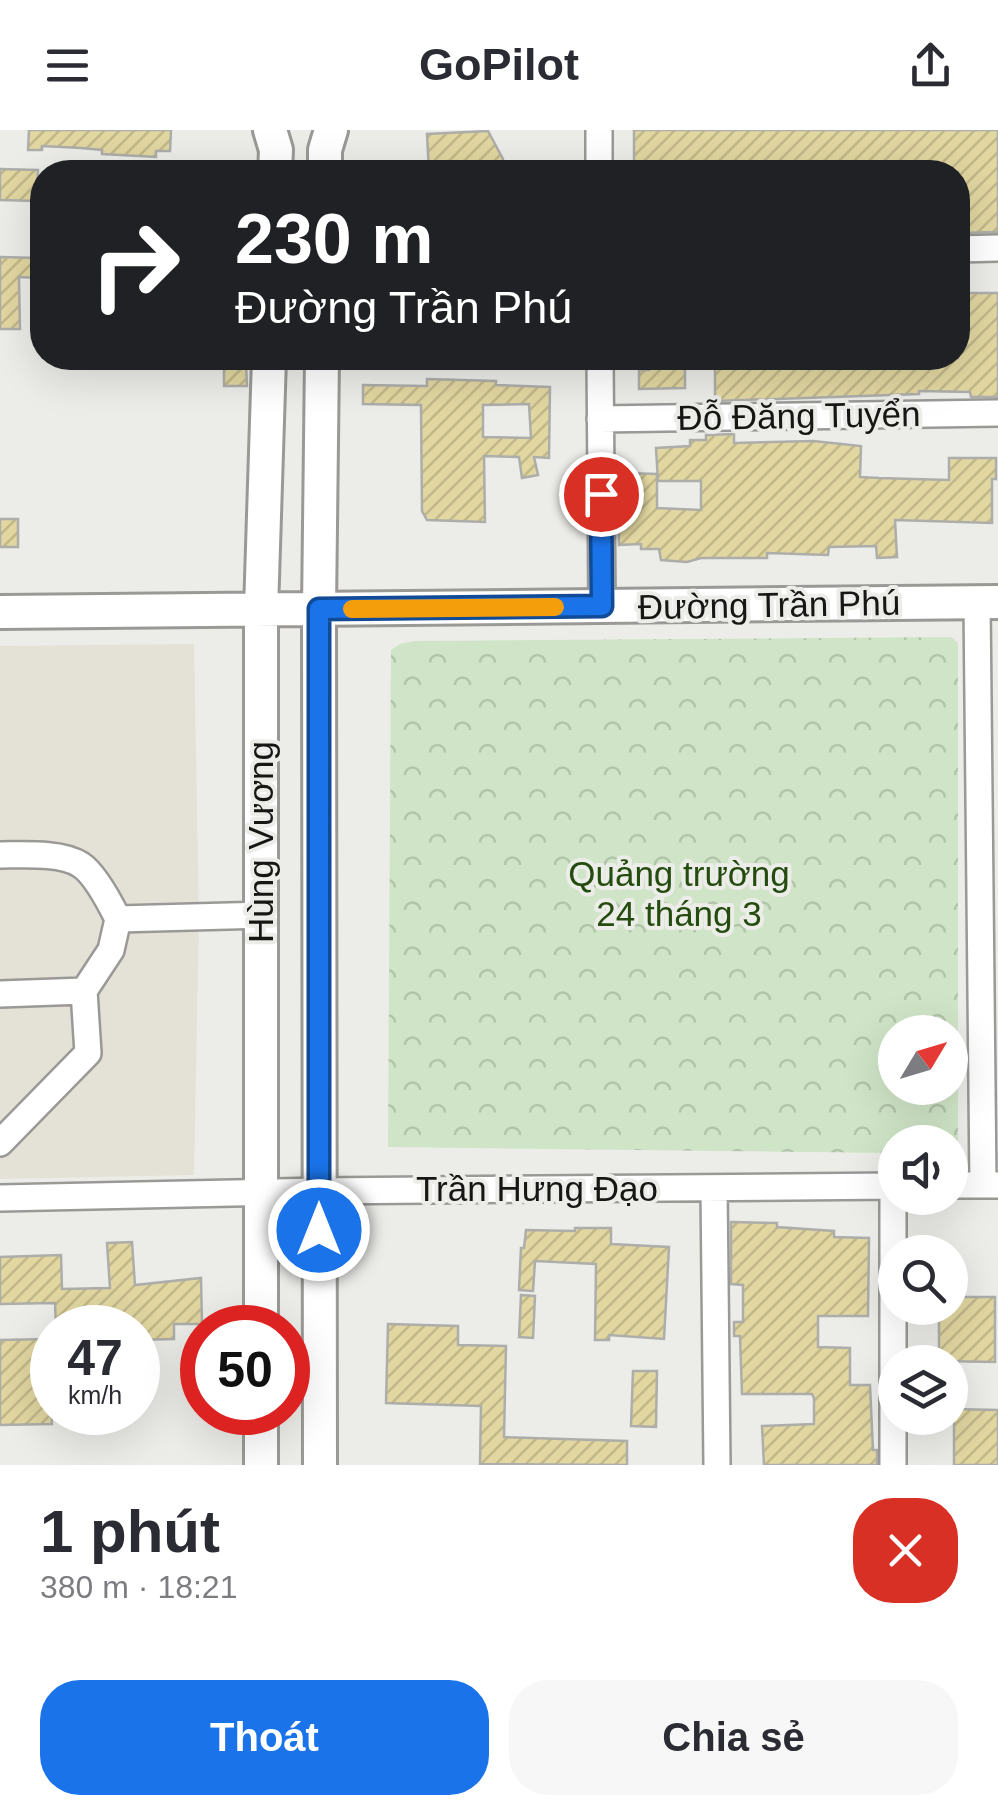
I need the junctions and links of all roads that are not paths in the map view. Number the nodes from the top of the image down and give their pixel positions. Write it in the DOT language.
graph roads {
  1 [pos="270,130"];
  2 [pos="331,130"];
  3 [pos="599,130"];
  4 [pos="276,160"];
  5 [pos="325,160"];
  6 [pos="599,160"];
  7 [pos="970,248"];
  8 [pos="998,248"];
  9 [pos="269,370"];
  10 [pos="322,370"];
  11 [pos="600,370"];
  12 [pos="998,413"];
  13 [pos="600,419"];
  14 [pos="988,602"];
  15 [pos="602,606"];
  16 [pos="319,609"];
  17 [pos="260,610"];
  18 [pos="0,612"];
  19 [pos="0,855"];
  20 [pos="262,916"];
  21 [pos="118,920"];
  22 [pos="84,991"];
  23 [pos="0,994"];
  24 [pos="0,1143"];
  25 [pos="990,1185"];
  26 [pos="878,1186"];
  27 [pos="714,1188"];
  28 [pos="319,1191"];
  29 [pos="261,1192"];
  30 [pos="0,1198"];
  31 [pos="894,1215"];
  32 [pos="261,1305"];
  33 [pos="261,1435"];
  34 [pos="261,1465"];
  35 [pos="320,1465"];
  36 [pos="717,1465"];
  37 [pos="893,1465"];
  1 -- 4 [label="main road"];
  2 -- 5 [label="main road"];
  3 -- 6 [label="street"];
  7 -- 8 [label="street"];
  9 -- 17 [label="main road, Hùng Vương"];
  10 -- 16 [label="main road, Hùng Vương"];
  11 -- 13 [label="street"];
  12 -- 13 [label="street, Đỗ Đăng Tuyển"];
  13 -- 15 [label="street"];
  14 -- 15 [label="main road, Đường Trần Phú"];
  14 -- 25 [label="street"];
  15 -- 16 [label="main road, Đường Trần Phú"];
  16 -- 17 [label="main road, Đường Trần Phú"];
  16 -- 28 [label="main road, Hùng Vương"];
  17 -- 18 [label="main road, Đường Trần Phú"];
  17 -- 20 [label="main road, Hùng Vương"];
  19 -- 21 [label="street"];
  20 -- 21 [label="street"];
  20 -- 29 [label="main road, Hùng Vương"];
  21 -- 22 [label="street"];
  22 -- 23 [label="street"];
  22 -- 24 [label="street"];
  26 -- 27 [label="street, Trần Hưng Đạo"];
  27 -- 28 [label="street, Trần Hưng Đạo"];
  27 -- 36 [label="street"];
  28 -- 29 [label="street, Trần Hưng Đạo"];
  28 -- 35 [label="main road, Hùng Vương"];
  29 -- 30 [label="street, Trần Hưng Đạo"];
  29 -- 32 [label="main road, Hùng Vương"];
  31 -- 37 [label="street"];
  33 -- 34 [label="main road"];
}
